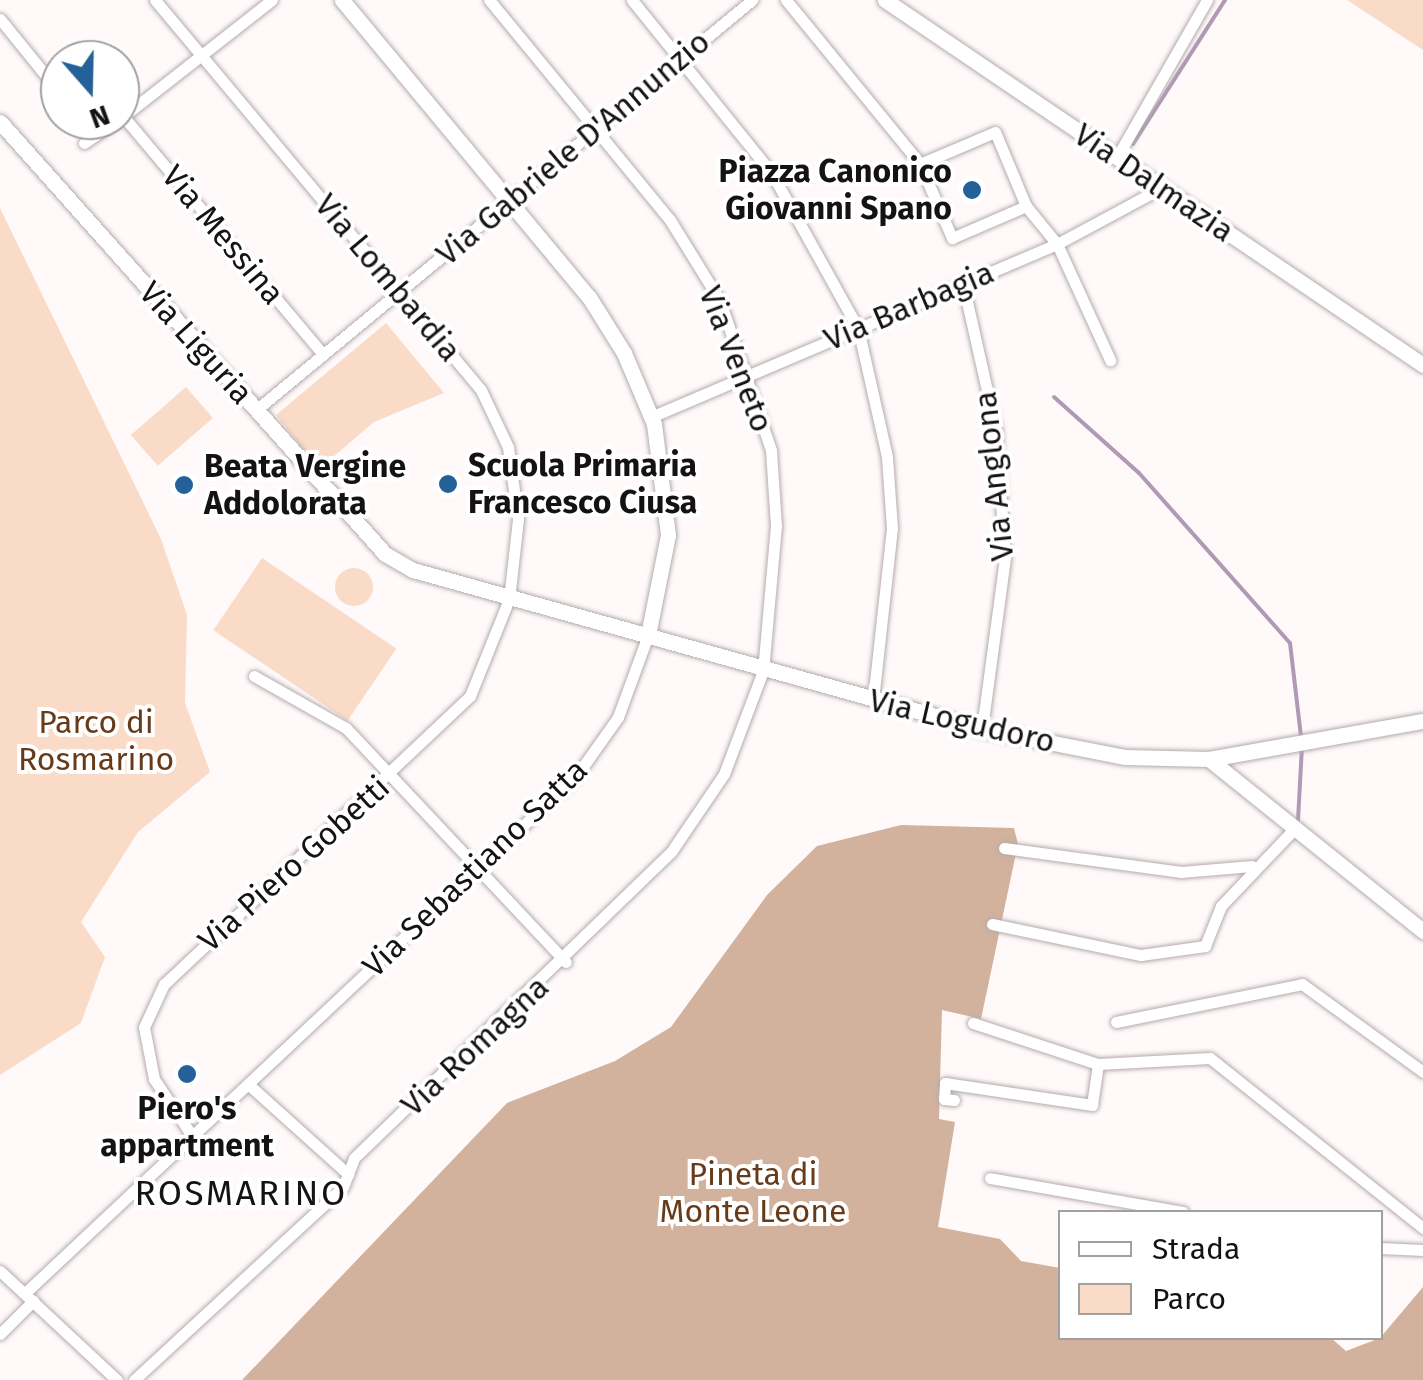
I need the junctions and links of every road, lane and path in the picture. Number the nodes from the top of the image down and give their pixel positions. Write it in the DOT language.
graph roads {
  1 [pos="154,0"];
  2 [pos="272,0"];
  3 [pos="342,0"];
  4 [pos="489,0"];
  5 [pos="632,0"];
  6 [pos="752,0"];
  7 [pos="786,0"];
  8 [pos="886,0"];
  9 [pos="1207,0"];
  10 [pos="0,19"];
  11 [pos="203,54"];
  12 [pos="680,60"];
  13 [pos="40,68"];
  14 [pos="140,103"];
  15 [pos="0,122"];
  16 [pos="595,130"];
  17 [pos="139,140"];
  18 [pos="1116,157"];
  19 [pos="920,164"];
  20 [pos="1163,188"];
  21 [pos="509,201"];
  22 [pos="1026,206"];
  23 [pos="1057,244"];
  24 [pos="963,284"];
  25 [pos="399,292"];
  26 [pos="858,328"];
  27 [pos="323,354"];
  28 [pos="1110,360"];
  29 [pos="1423,365"];
  30 [pos="748,376"];
  31 [pos="256,410"];
  32 [pos="652,417"];
  33 [pos="509,600"];
  34 [pos="648,635"];
  35 [pos="763,670"];
  36 [pos="254,676"];
  37 [pos="873,700"];
  38 [pos="1423,721"];
  39 [pos="982,729"];
  40 [pos="1209,759"];
  41 [pos="390,778"];
  42 [pos="1293,830"];
  43 [pos="1004,848"];
  44 [pos="1252,866"];
  45 [pos="477,871"];
  46 [pos="992,924"];
  47 [pos="1423,931"];
  48 [pos="566,962"];
  49 [pos="1116,1022"];
  50 [pos="972,1023"];
  51 [pos="1098,1064"];
  52 [pos="1423,1072"];
  53 [pos="248,1084"];
  54 [pos="954,1100"];
  55 [pos="193,1137"];
  56 [pos="348,1174"];
  57 [pos="990,1178"];
  58 [pos="1172,1210"];
  59 [pos="1423,1228"];
  60 [pos="1383,1248"];
  61 [pos="1423,1250"];
  62 [pos="0,1271"];
  63 [pos="29,1297"];
  64 [pos="0,1334"];
  65 [pos="117,1380"];
  66 [pos="134,1380"];
  1 -- 11 [label="street, Via Lombardia"];
  2 -- 11 [label="street"];
  3 -- 21 [label="street, Via Sebastiano Satta"];
  4 -- 16 [label="street, Via Veneto"];
  5 -- 12 [label="street"];
  6 -- 12 [label="street, Via Gabriele D'Annunzio"];
  7 -- 19 [label="street"];
  8 -- 18 [label="street, Via Dalmazia"];
  9 -- 18 [label="street"];
  10 -- 13 [label="street"];
  11 -- 14 [label="street"];
  11 -- 25 [label="street, Via Lombardia"];
  12 -- 16 [label="street, Via Gabriele D'Annunzio"];
  12 -- 26 [label="street"];
  15 -- 31 [label="street, Via Liguria"];
  16 -- 21 [label="street, Via Gabriele D'Annunzio"];
  16 -- 30 [label="street, Via Veneto"];
  17 -- 27 [label="street, Via Messina"];
  18 -- 20 [label="street, Via Dalmazia"];
  19 -- 22 [label="street"];
  19 -- 22 [label="street"];
  20 -- 23 [label="street, Via Barbagia"];
  20 -- 29 [label="street, Via Dalmazia"];
  21 -- 25 [label="street, Via Gabriele D'Annunzio"];
  21 -- 32 [label="street, Via Sebastiano Satta"];
  22 -- 23 [label="street"];
  23 -- 24 [label="street, Via Barbagia"];
  23 -- 28 [label="street"];
  24 -- 26 [label="street, Via Barbagia"];
  24 -- 39 [label="street, Via Anglona"];
  25 -- 27 [label="street, Via Gabriele D'Annunzio"];
  25 -- 33 [label="street, Via Lombardia"];
  26 -- 30 [label="street, Via Barbagia"];
  26 -- 37 [label="street"];
  27 -- 31 [label="street, Via Gabriele D'Annunzio"];
  30 -- 32 [label="street, Via Barbagia"];
  30 -- 35 [label="street, Via Veneto"];
  31 -- 33 [label="street, Via Liguria"];
  32 -- 34 [label="street, Via Sebastiano Satta"];
  33 -- 34 [label="street, Via Logudoro"];
  33 -- 41 [label="street, Via Piero Gobetti"];
  34 -- 35 [label="street, Via Logudoro"];
  34 -- 45 [label="street, Via Sebastiano Satta"];
  35 -- 37 [label="street, Via Logudoro"];
  35 -- 48 [label="street, Via Romagna"];
  36 -- 41 [label="street"];
  37 -- 39 [label="street, Via Logudoro"];
  38 -- 40 [label="street, Via Logudoro"];
  39 -- 40 [label="street, Via Logudoro"];
  40 -- 42 [label="street"];
  41 -- 45 [label="street"];
  41 -- 55 [label="street, Via Piero Gobetti"];
  42 -- 44 [label="street"];
  42 -- 47 [label="street"];
  43 -- 44 [label="street"];
  44 -- 46 [label="street"];
  45 -- 48 [label="street"];
  45 -- 53 [label="street, Via Sebastiano Satta"];
  48 -- 56 [label="street, Via Romagna"];
  49 -- 52 [label="street"];
  50 -- 51 [label="street"];
  51 -- 54 [label="street"];
  51 -- 59 [label="street"];
  53 -- 55 [label="street, Via Sebastiano Satta"];
  53 -- 56 [label="street"];
  55 -- 63 [label="street, Via Sebastiano Satta"];
  56 -- 66 [label="street, Via Romagna"];
  57 -- 58 [label="street"];
  60 -- 61 [label="street"];
  62 -- 63 [label="street"];
  63 -- 64 [label="street, Via Sebastiano Satta"];
  63 -- 65 [label="street"];
}
